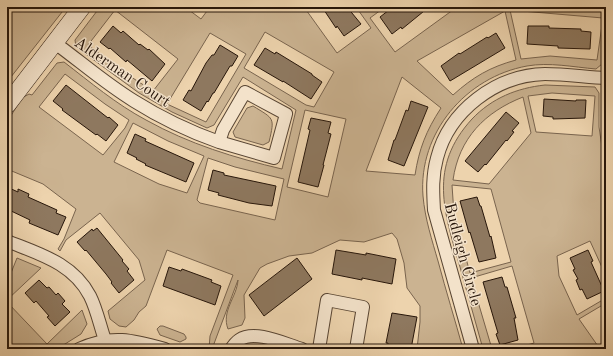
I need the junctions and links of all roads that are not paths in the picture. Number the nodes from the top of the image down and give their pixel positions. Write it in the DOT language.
graph roads {
  1 [pos="82,7"];
  2 [pos="55,43"];
  3 [pos="606,78"];
  4 [pos="7,105"];
  5 [pos="219,142"];
  6 [pos="7,241"];
  7 [pos="104,340"];
  8 [pos="79,349"];
  9 [pos="165,349"];
  10 [pos="231,349"];
  11 [pos="302,349"];
  12 [pos="319,349"];
  13 [pos="356,349"];
  14 [pos="473,349"];
  1 -- 2 [label="street"];
  2 -- 4 [label="street"];
  2 -- 5 [label="street, Alderman Court"];
  3 -- 14 [label="street, Budleigh Circle"];
  5 -- 5 [label="street, Alderman Court"];
  6 -- 7 [label="street"];
  7 -- 8 [label="street"];
  7 -- 9 [label="street"];
  10 -- 11 [label="street"];
  12 -- 13 [label="street"];
}
